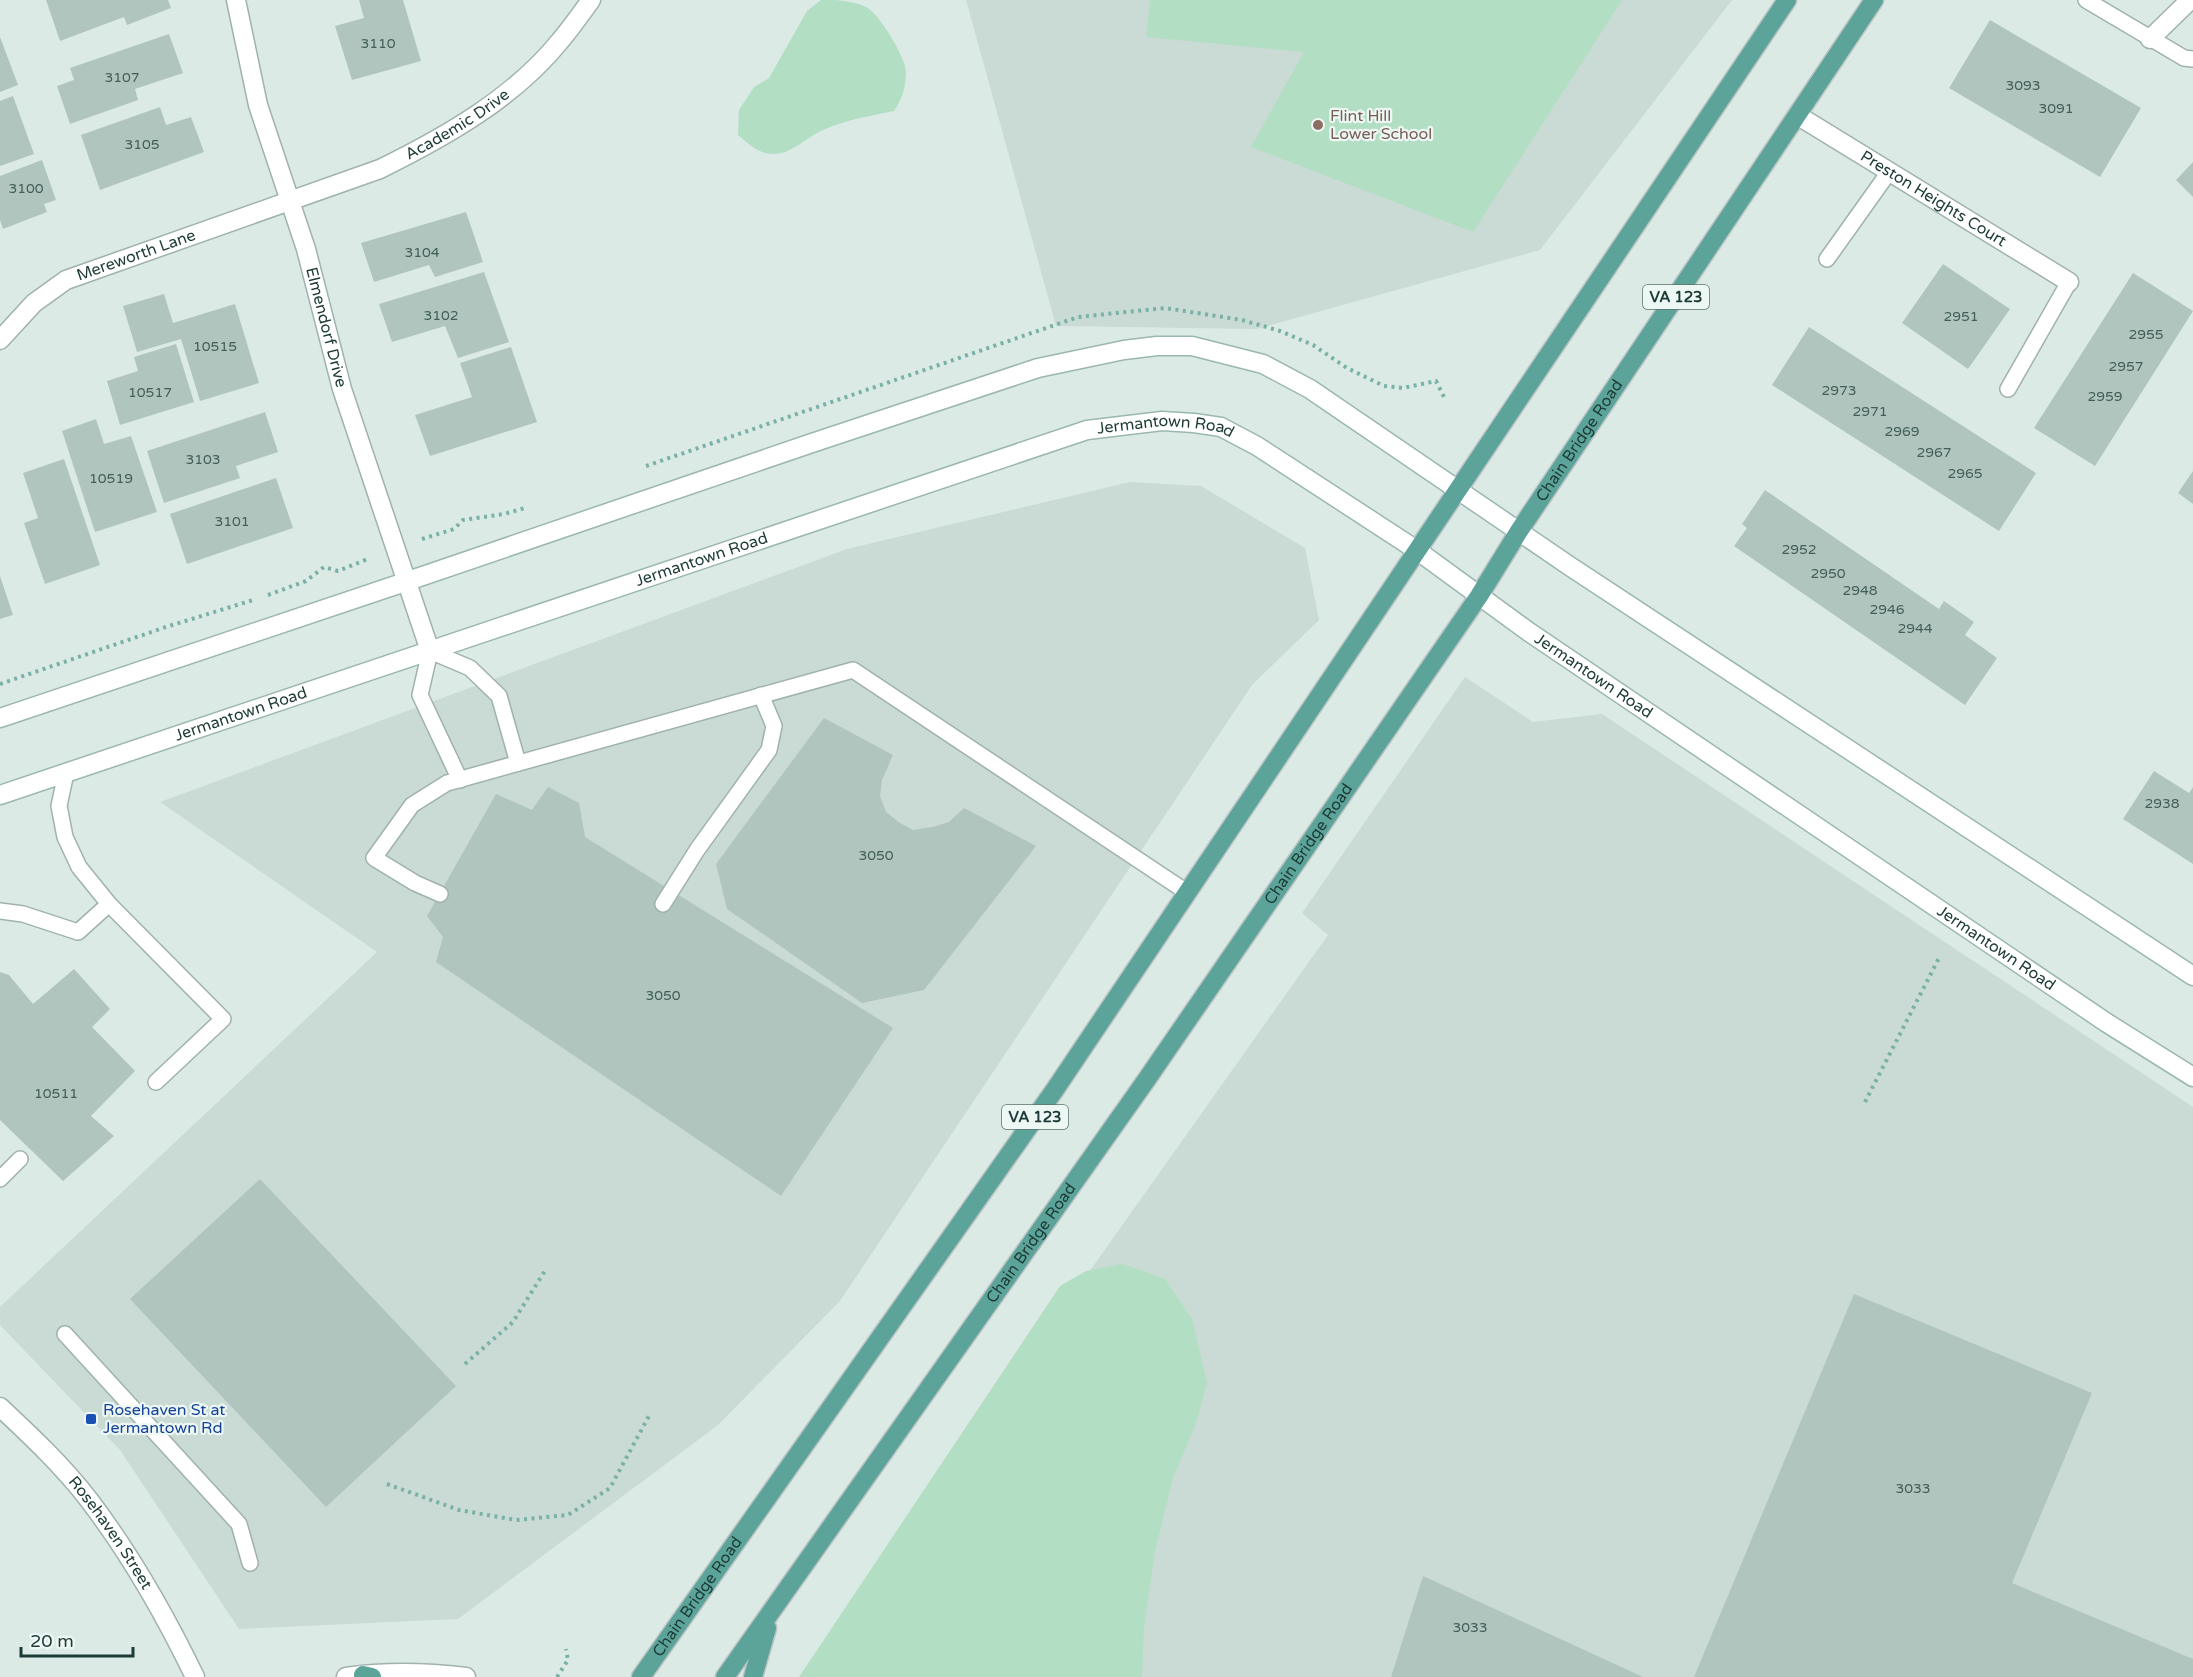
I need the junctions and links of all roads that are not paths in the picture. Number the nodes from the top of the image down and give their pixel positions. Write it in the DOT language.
graph roads {
  1 [pos="236,0"];
  2 [pos="591,0"];
  3 [pos="1787,0"];
  4 [pos="1874,0"];
  5 [pos="2086,0"];
  6 [pos="2190,0"];
  7 [pos="2150,39"];
  8 [pos="2193,59"];
  9 [pos="1797,115"];
  10 [pos="1889,172"];
  11 [pos="291,201"];
  12 [pos="1827,259"];
  13 [pos="2069,282"];
  14 [pos="0,340"];
  15 [pos="2008,389"];
  16 [pos="1457,489"];
  17 [pos="1519,531"];
  18 [pos="1418,551"];
  19 [pos="405,582"];
  20 [pos="1479,596"];
  21 [pos="430,651"];
  22 [pos="761,695"];
  23 [pos="0,718"];
  24 [pos="518,763"];
  25 [pos="66,773"];
  26 [pos="460,780"];
  27 [pos="0,795"];
  28 [pos="1188,893"];
  29 [pos="440,894"];
  30 [pos="109,904"];
  31 [pos="663,904"];
  32 [pos="0,910"];
  33 [pos="2193,976"];
  34 [pos="2193,1077"];
  35 [pos="156,1082"];
  36 [pos="20,1159"];
  37 [pos="0,1179"];
  38 [pos="65,1334"];
  39 [pos="0,1407"];
  40 [pos="250,1563"];
  41 [pos="772,1612"];
  42 [pos="360,1676"];
  43 [pos="195,1677"];
  44 [pos="466,1677"];
  45 [pos="641,1677"];
  46 [pos="725,1677"];
  47 [pos="753,1677"];
  1 -- 11 [label="main road, Elmendorf Drive"];
  2 -- 11 [label="main road, Academic Drive"];
  3 -- 16 [label="main road, Chain Bridge Road / VA 123"];
  4 -- 9 [label="main road, Chain Bridge Road / VA 123"];
  5 -- 7 [label="lane"];
  6 -- 7 [label="main road"];
  7 -- 8 [label="lane"];
  9 -- 10 [label="main road, Preston Heights Court"];
  9 -- 17 [label="main road, Chain Bridge Road / VA 123"];
  10 -- 12 [label="lane"];
  10 -- 13 [label="main road, Preston Heights Court"];
  11 -- 14 [label="main road, Mereworth Lane"];
  11 -- 19 [label="main road, Elmendorf Drive"];
  13 -- 15 [label="lane"];
  16 -- 17 [label="main road"];
  16 -- 18 [label="main road, Chain Bridge Road / VA 123"];
  16 -- 19 [label="main road"];
  17 -- 20 [label="main road, Chain Bridge Road / VA 123"];
  17 -- 33 [label="main road"];
  18 -- 20 [label="main road, Jermantown Road"];
  18 -- 21 [label="main road, Jermantown Road"];
  18 -- 28 [label="main road, Chain Bridge Road / VA 123"];
  19 -- 21 [label="main road, Elmendorf Drive"];
  19 -- 23 [label="main road"];
  20 -- 34 [label="main road, Jermantown Road"];
  20 -- 41 [label="main road, Chain Bridge Road / VA 123"];
  21 -- 24 [label="lane"];
  21 -- 25 [label="main road, Jermantown Road"];
  21 -- 26 [label="lane"];
  22 -- 24 [label="lane"];
  22 -- 28 [label="lane"];
  22 -- 31 [label="lane"];
  24 -- 26 [label="lane"];
  25 -- 27 [label="main road, Jermantown Road"];
  25 -- 30 [label="lane"];
  26 -- 29 [label="lane"];
  28 -- 45 [label="main road, Chain Bridge Road / VA 123"];
  30 -- 32 [label="lane"];
  30 -- 35 [label="lane"];
  36 -- 37 [label="lane"];
  38 -- 40 [label="lane"];
  39 -- 43 [label="main road, Rosehaven Street"];
  41 -- 46 [label="main road, Chain Bridge Road / VA 123"];
  41 -- 47 [label="main road"];
  42 -- 44 [label="main road"];
}
